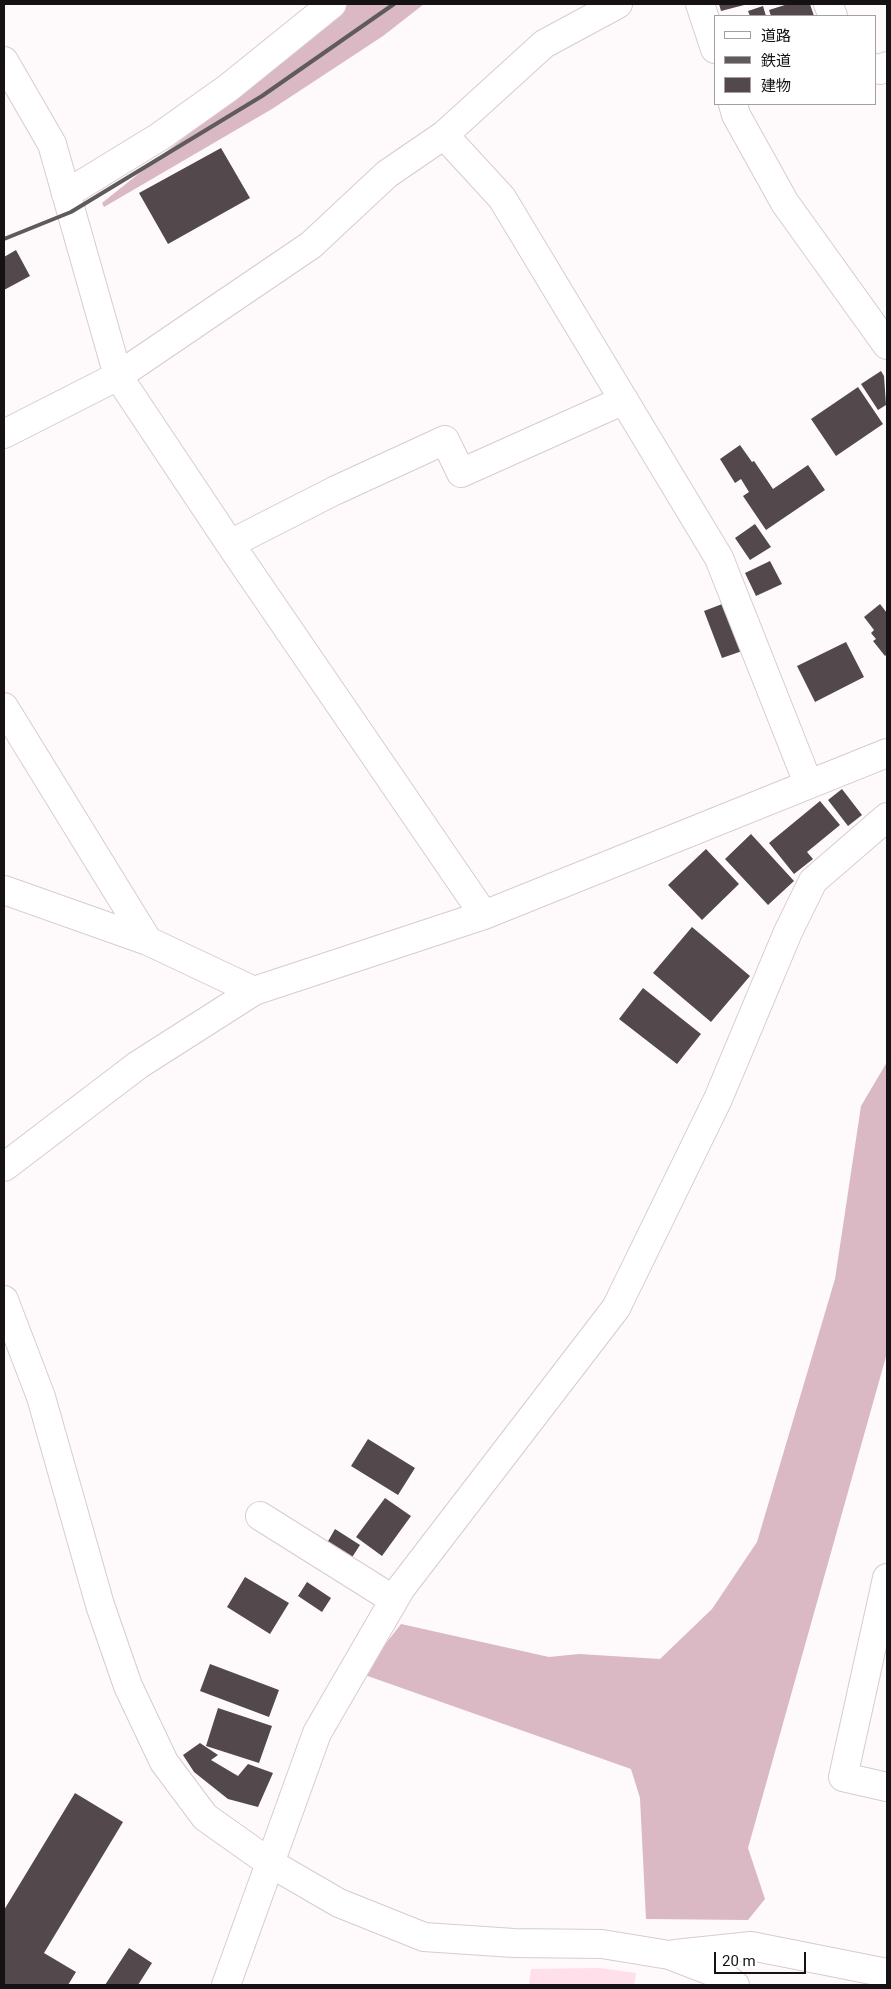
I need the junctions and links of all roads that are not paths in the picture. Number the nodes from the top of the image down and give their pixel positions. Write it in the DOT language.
graph roads {
  1 [pos="332,4"];
  2 [pos="618,4"];
  3 [pos="700,4"];
  4 [pos="714,46"];
  5 [pos="4,60"];
  6 [pos="733,105"];
  7 [pos="444,135"];
  8 [pos="66,194"];
  9 [pos="887,345"];
  10 [pos="118,376"];
  11 [pos="624,400"];
  12 [pos="4,434"];
  13 [pos="230,544"];
  14 [pos="4,707"];
  15 [pos="887,753"];
  16 [pos="808,783"];
  17 [pos="887,817"];
  18 [pos="4,890"];
  19 [pos="484,915"];
  20 [pos="148,941"];
  21 [pos="254,991"];
  22 [pos="4,1167"];
  23 [pos="4,1300"];
  24 [pos="260,1516"];
  25 [pos="887,1578"];
  26 [pos="394,1600"];
  27 [pos="887,1787"];
  28 [pos="270,1862"];
  29 [pos="669,1955"];
  30 [pos="887,1973"];
  31 [pos="226,1985"];
  32 [pos="735,1985"];
  1 -- 8 [label="street"];
  2 -- 7 [label="street"];
  3 -- 4 [label="street"];
  5 -- 8 [label="street"];
  6 -- 9 [label="street"];
  7 -- 10 [label="street"];
  7 -- 11 [label="street"];
  8 -- 10 [label="street"];
  10 -- 12 [label="street"];
  10 -- 13 [label="street"];
  11 -- 13 [label="street"];
  11 -- 16 [label="street"];
  13 -- 19 [label="street"];
  14 -- 20 [label="street"];
  15 -- 16 [label="street"];
  16 -- 19 [label="street"];
  17 -- 26 [label="street"];
  18 -- 20 [label="street"];
  19 -- 21 [label="street"];
  20 -- 21 [label="street"];
  21 -- 22 [label="street"];
  23 -- 28 [label="street"];
  24 -- 26 [label="street"];
  25 -- 27 [label="street"];
  26 -- 28 [label="street"];
  28 -- 29 [label="street"];
  28 -- 31 [label="street"];
  29 -- 30 [label="street"];
  29 -- 32 [label="street"];
}
